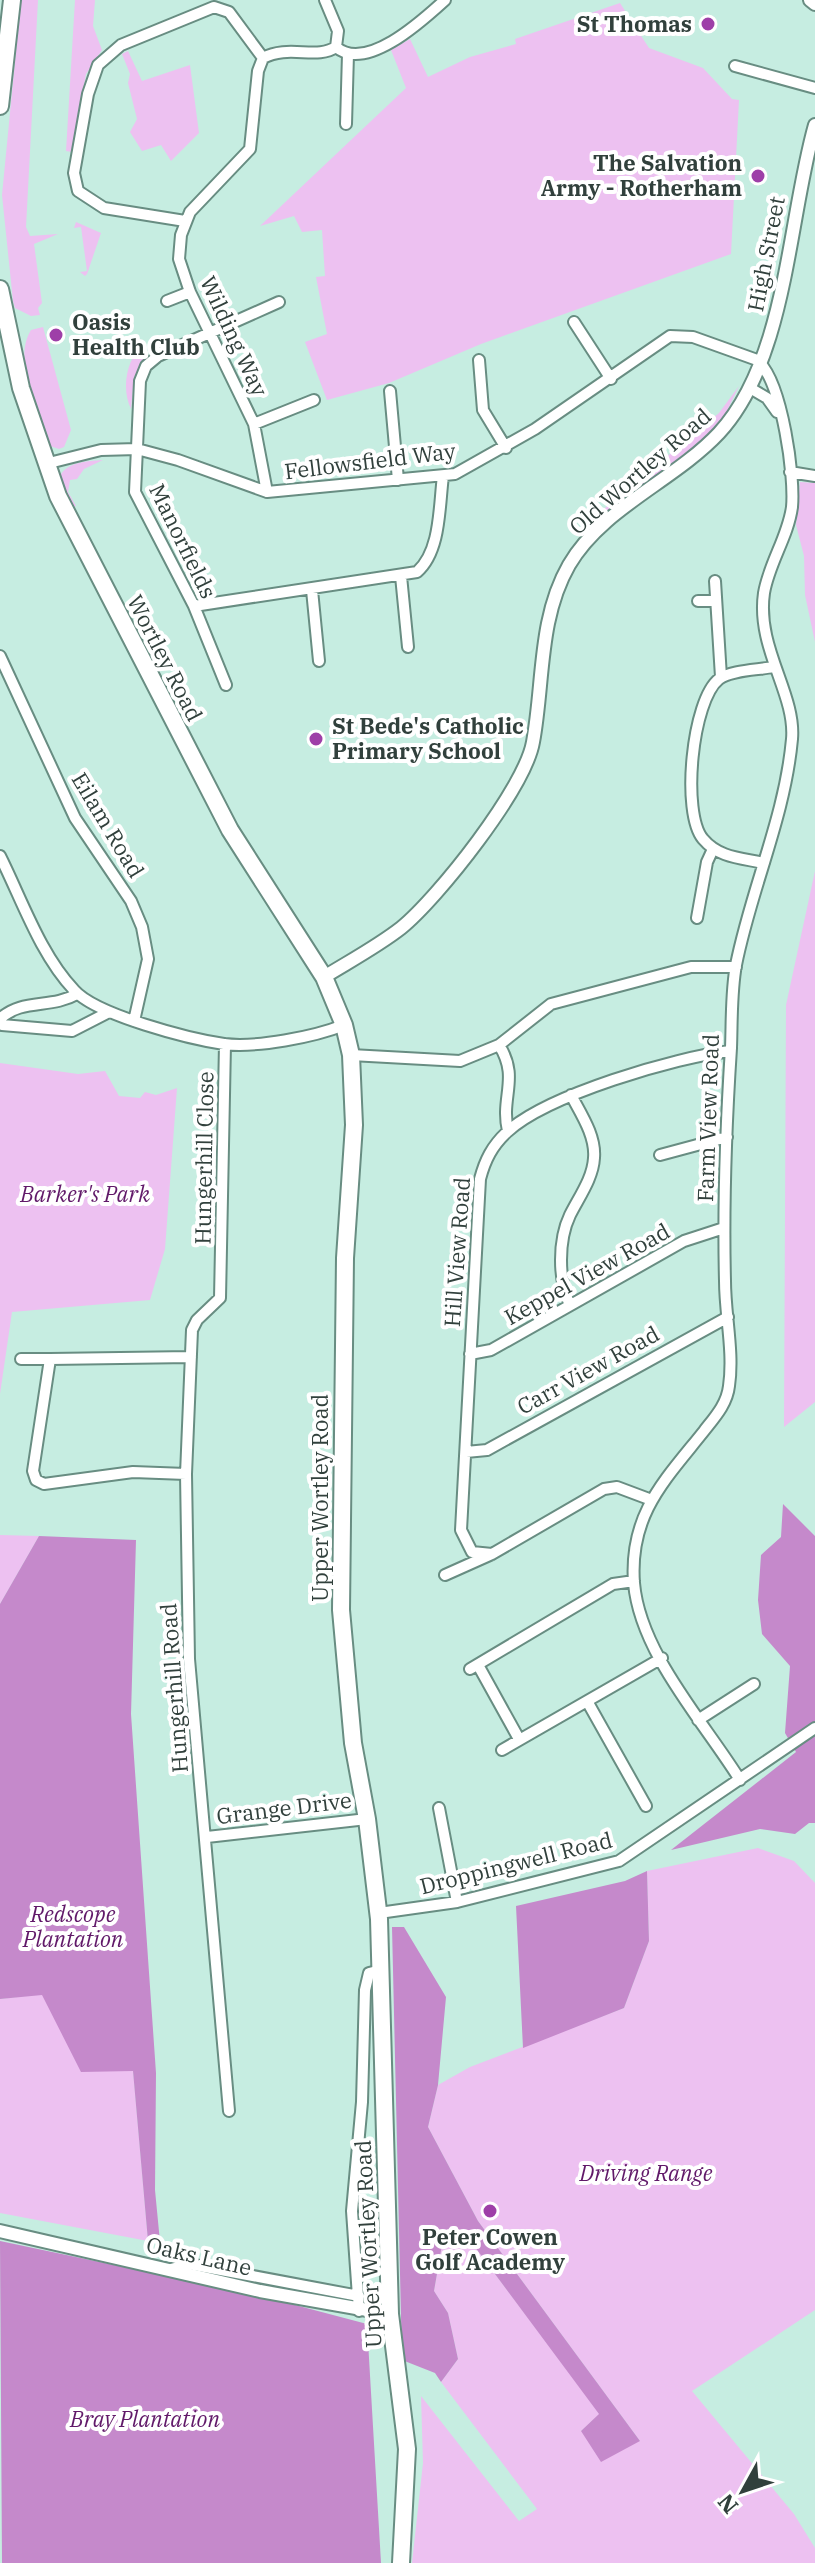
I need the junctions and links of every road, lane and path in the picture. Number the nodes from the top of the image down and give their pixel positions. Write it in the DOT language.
graph roads {
  1 [pos="12,0"];
  2 [pos="325,0"];
  3 [pos="810,0"];
  4 [pos="442,1"];
  5 [pos="815,4"];
  6 [pos="336,47"];
  7 [pos="348,54"];
  8 [pos="263,58"];
  9 [pos="735,66"];
  10 [pos="815,88"];
  11 [pos="0,106"];
  12 [pos="346,124"];
  13 [pos="815,125"];
  14 [pos="185,221"];
  15 [pos="0,289"];
  16 [pos="190,292"];
  17 [pos="167,301"];
  18 [pos="279,302"];
  19 [pos="574,322"];
  20 [pos="211,331"];
  21 [pos="4,334"];
  22 [pos="479,360"];
  23 [pos="760,362"];
  24 [pos="611,379"];
  25 [pos="750,388"];
  26 [pos="390,391"];
  27 [pos="314,400"];
  28 [pos="780,418"];
  29 [pos="254,424"];
  30 [pos="506,448"];
  31 [pos="137,449"];
  32 [pos="45,464"];
  33 [pos="790,472"];
  34 [pos="443,476"];
  35 [pos="815,476"];
  36 [pos="398,480"];
  37 [pos="267,492"];
  38 [pos="401,576"];
  39 [pos="715,581"];
  40 [pos="312,590"];
  41 [pos="698,601"];
  42 [pos="716,601"];
  43 [pos="194,606"];
  44 [pos="408,647"];
  45 [pos="0,656"];
  46 [pos="319,661"];
  47 [pos="773,667"];
  48 [pos="721,677"];
  49 [pos="226,685"];
  50 [pos="713,849"];
  51 [pos="0,856"];
  52 [pos="764,863"];
  53 [pos="696,913"];
  54 [pos="736,967"];
  55 [pos="324,977"];
  56 [pos="77,994"];
  57 [pos="109,1012"];
  58 [pos="0,1020"];
  59 [pos="134,1021"];
  60 [pos="344,1025"];
  61 [pos="225,1044"];
  62 [pos="499,1045"];
  63 [pos="730,1051"];
  64 [pos="351,1055"];
  65 [pos="571,1095"];
  66 [pos="508,1131"];
  67 [pos="727,1137"];
  68 [pos="660,1155"];
  69 [pos="724,1228"];
  70 [pos="222,1271"];
  71 [pos="570,1305"];
  72 [pos="728,1317"];
  73 [pos="470,1354"];
  74 [pos="191,1357"];
  75 [pos="21,1359"];
  76 [pos="50,1359"];
  77 [pos="466,1452"];
  78 [pos="186,1474"];
  79 [pos="649,1499"];
  80 [pos="492,1554"];
  81 [pos="445,1575"];
  82 [pos="634,1581"];
  83 [pos="662,1658"];
  84 [pos="754,1684"];
  85 [pos="587,1701"];
  86 [pos="698,1720"];
  87 [pos="815,1728"];
  88 [pos="519,1739"];
  89 [pos="502,1750"];
  90 [pos="740,1780"];
  91 [pos="646,1806"];
  92 [pos="439,1808"];
  93 [pos="367,1819"];
  94 [pos="207,1837"];
  95 [pos="457,1902"];
  96 [pos="379,1913"];
  97 [pos="381,1970"];
  98 [pos="229,2111"];
  99 [pos="0,2231"];
  100 [pos="169,2270"];
  101 [pos="359,2296"];
  102 [pos="359,2311"];
  103 [pos="390,2314"];
  104 [pos="401,2563"];
  1 -- 11 [label="main road"];
  2 -- 6 [label="street"];
  3 -- 5 [label="street"];
  4 -- 7 [label="street"];
  6 -- 7 [label="street"];
  6 -- 8 [label="street"];
  7 -- 12 [label="street"];
  8 -- 14 [label="street"];
  8 -- 14 [label="street"];
  9 -- 10 [label="street"];
  13 -- 23 [label="street, High Street"];
  14 -- 16 [label="street, Wilding Way"];
  15 -- 21 [label="main road, Wortley Road"];
  16 -- 17 [label="street"];
  16 -- 20 [label="street, Wilding Way"];
  18 -- 20 [label="street, Manorfields"];
  19 -- 24 [label="street"];
  20 -- 29 [label="street, Wilding Way"];
  20 -- 31 [label="street, Manorfields"];
  21 -- 32 [label="main road, Wortley Road"];
  22 -- 30 [label="street"];
  23 -- 24 [label="street, Fellowsfield Way"];
  23 -- 25 [label="street, High Street"];
  23 -- 28 [label="street, Farm View Road"];
  24 -- 30 [label="street, Fellowsfield Way"];
  25 -- 28 [label="street"];
  25 -- 55 [label="street, Old Wortley Road"];
  26 -- 36 [label="street"];
  27 -- 29 [label="street"];
  28 -- 33 [label="street, Farm View Road"];
  29 -- 37 [label="street, Wilding Way"];
  30 -- 34 [label="street, Fellowsfield Way"];
  31 -- 32 [label="street, Fellowsfield Way"];
  31 -- 37 [label="street, Fellowsfield Way"];
  31 -- 43 [label="street, Manorfields"];
  32 -- 55 [label="main road, Wortley Road"];
  33 -- 35 [label="street"];
  33 -- 47 [label="street, Farm View Road"];
  34 -- 36 [label="street, Fellowsfield Way"];
  34 -- 38 [label="street"];
  36 -- 37 [label="street, Fellowsfield Way"];
  38 -- 40 [label="street"];
  38 -- 44 [label="street"];
  39 -- 42 [label="street"];
  40 -- 43 [label="street"];
  40 -- 46 [label="street"];
  41 -- 42 [label="street"];
  42 -- 48 [label="street"];
  43 -- 49 [label="street, Manorfields"];
  45 -- 59 [label="street, Eilam Road"];
  47 -- 48 [label="street"];
  47 -- 52 [label="street, Farm View Road"];
  48 -- 50 [label="street"];
  50 -- 52 [label="street"];
  50 -- 53 [label="street"];
  51 -- 56 [label="street"];
  52 -- 54 [label="street, Farm View Road"];
  54 -- 62 [label="street"];
  54 -- 63 [label="street, Farm View Road"];
  55 -- 60 [label="main road, Wortley Road"];
  56 -- 57 [label="street"];
  56 -- 58 [label="street"];
  57 -- 58 [label="street"];
  57 -- 59 [label="street"];
  59 -- 61 [label="street"];
  60 -- 61 [label="street"];
  60 -- 64 [label="main road, Upper Wortley Road"];
  61 -- 70 [label="street, Hungerhill Close"];
  62 -- 64 [label="street"];
  62 -- 66 [label="street"];
  63 -- 65 [label="street, Hill View Road"];
  63 -- 67 [label="street, Farm View Road"];
  64 -- 93 [label="main road, Upper Wortley Road"];
  65 -- 66 [label="street, Hill View Road"];
  65 -- 71 [label="street"];
  66 -- 73 [label="street, Hill View Road"];
  67 -- 68 [label="street"];
  67 -- 69 [label="street, Farm View Road"];
  69 -- 71 [label="street, Keppel View Road"];
  69 -- 72 [label="street, Farm View Road"];
  70 -- 74 [label="street, Hungerhill Road"];
  71 -- 73 [label="street, Keppel View Road"];
  72 -- 77 [label="street, Carr View Road"];
  72 -- 79 [label="street, Farm View Road"];
  73 -- 77 [label="street, Hill View Road"];
  74 -- 76 [label="street"];
  74 -- 78 [label="street, Hungerhill Road"];
  75 -- 76 [label="street"];
  76 -- 78 [label="street"];
  77 -- 80 [label="street, Hill View Road"];
  78 -- 94 [label="street, Hungerhill Road"];
  79 -- 80 [label="street"];
  79 -- 82 [label="street, Farm View Road"];
  80 -- 81 [label="street"];
  82 -- 83 [label="street, Farm View Road"];
  82 -- 88 [label="street"];
  83 -- 85 [label="street"];
  83 -- 86 [label="street, Farm View Road"];
  84 -- 86 [label="street"];
  85 -- 88 [label="street"];
  85 -- 91 [label="street"];
  86 -- 90 [label="street, Farm View Road"];
  87 -- 90 [label="street, Droppingwell Road"];
  88 -- 89 [label="street"];
  90 -- 95 [label="street, Droppingwell Road"];
  92 -- 95 [label="street"];
  93 -- 94 [label="street, Grange Drive"];
  93 -- 96 [label="main road, Upper Wortley Road"];
  94 -- 98 [label="street, Hungerhill Road"];
  95 -- 96 [label="street, Droppingwell Road"];
  96 -- 97 [label="main road, Upper Wortley Road"];
  97 -- 101 [label="street, Upper Wortley Road"];
  97 -- 103 [label="main road, Upper Wortley Road"];
  99 -- 100 [label="street, Oaks Lane"];
  100 -- 101 [label="street"];
  100 -- 102 [label="street, Oaks Lane"];
  101 -- 102 [label="street, Upper Wortley Road"];
  102 -- 103 [label="street, Oaks Lane"];
  103 -- 104 [label="main road, Upper Wortley Road"];
}
